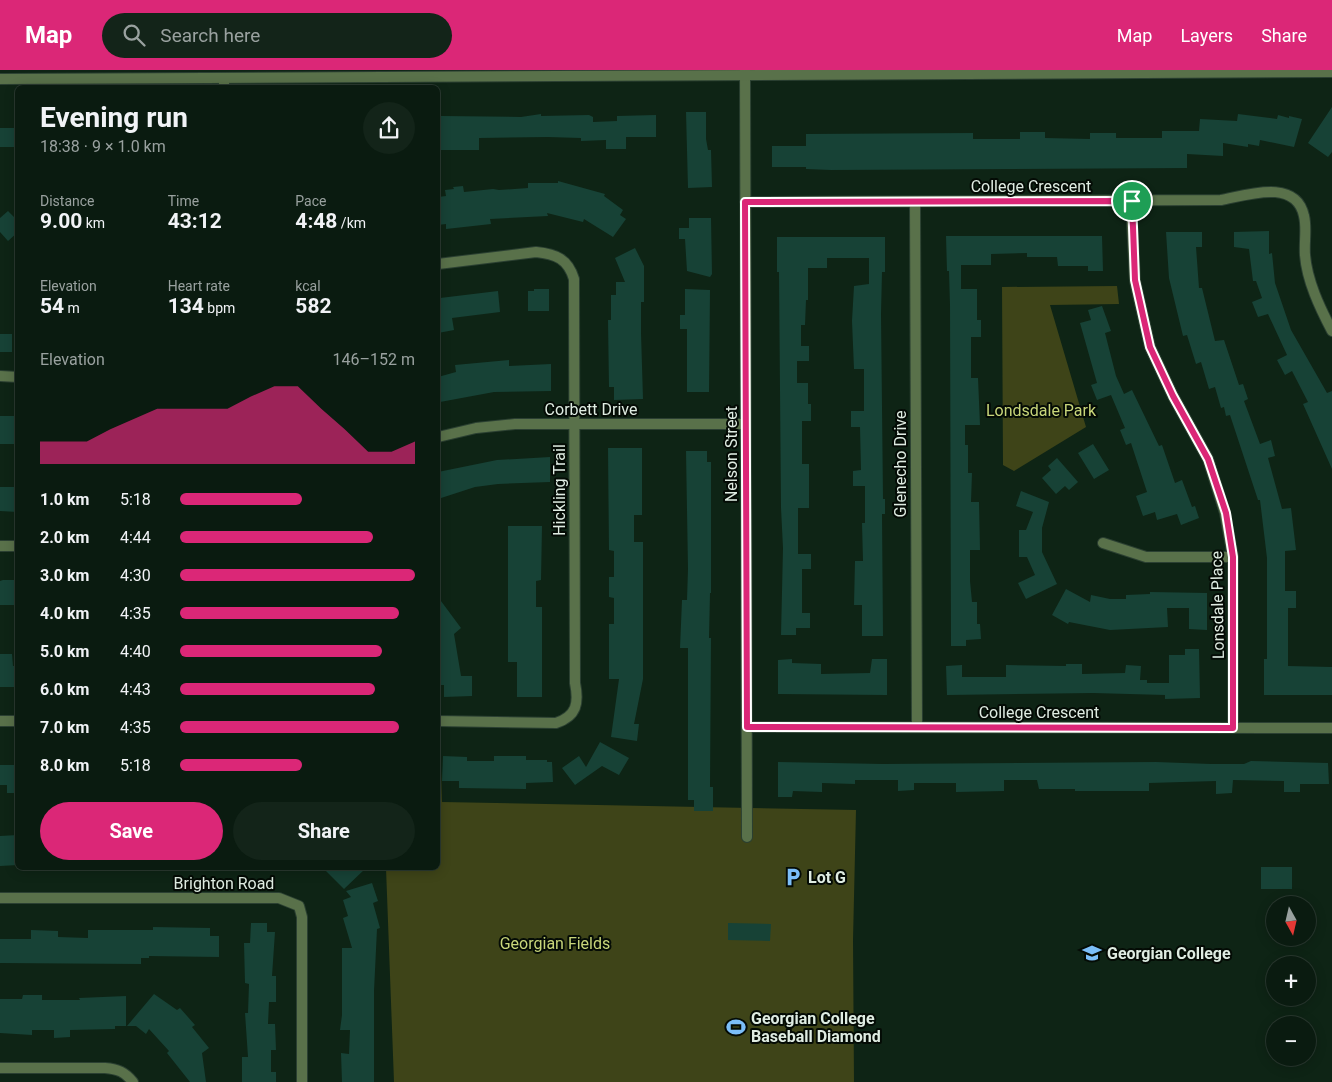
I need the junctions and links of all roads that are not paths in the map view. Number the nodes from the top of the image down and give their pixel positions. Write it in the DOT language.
graph roads {
  1 [pos="1243,71"];
  2 [pos="745,72"];
  3 [pos="1332,72"];
  4 [pos="0,79"];
  5 [pos="224,83"];
  6 [pos="1132,201"];
  7 [pos="745,202"];
  8 [pos="915,202"];
  9 [pos="440,264"];
  10 [pos="1332,331"];
  11 [pos="0,376"];
  12 [pos="15,376"];
  13 [pos="574,424"];
  14 [pos="746,424"];
  15 [pos="440,437"];
  16 [pos="1104,543"];
  17 [pos="0,546"];
  18 [pos="15,546"];
  19 [pos="1233,557"];
  20 [pos="0,720"];
  21 [pos="15,720"];
  22 [pos="440,721"];
  23 [pos="747,727"];
  24 [pos="917,727"];
  25 [pos="1233,728"];
  26 [pos="1332,728"];
  27 [pos="747,837"];
  28 [pos="0,898"];
  29 [pos="0,1068"];
  30 [pos="133,1082"];
  31 [pos="302,1082"];
  1 -- 2 [label="street"];
  1 -- 3 [label="street"];
  2 -- 5 [label="street"];
  2 -- 7 [label="street, Nelson Street"];
  4 -- 5 [label="street"];
  6 -- 8 [label="street, College Crescent"];
  6 -- 10 [label="street, College Crescent"];
  6 -- 19 [label="street, Lonsdale Place"];
  7 -- 8 [label="street, College Crescent"];
  7 -- 14 [label="street, Nelson Street"];
  8 -- 24 [label="street, Glenecho Drive"];
  9 -- 13 [label="street, Hickling Trail"];
  11 -- 12 [label="street"];
  13 -- 14 [label="street, Corbett Drive"];
  13 -- 15 [label="street, Corbett Drive"];
  13 -- 22 [label="street, Hickling Trail"];
  14 -- 23 [label="street, Nelson Street"];
  16 -- 19 [label="street"];
  17 -- 18 [label="street"];
  19 -- 25 [label="street, Lonsdale Place"];
  20 -- 21 [label="street"];
  23 -- 24 [label="street, College Crescent"];
  23 -- 27 [label="street, Nelson Street"];
  24 -- 25 [label="street, College Crescent"];
  25 -- 26 [label="street, College Crescent"];
  28 -- 31 [label="street, Brighton Road"];
  29 -- 30 [label="street"];
}
